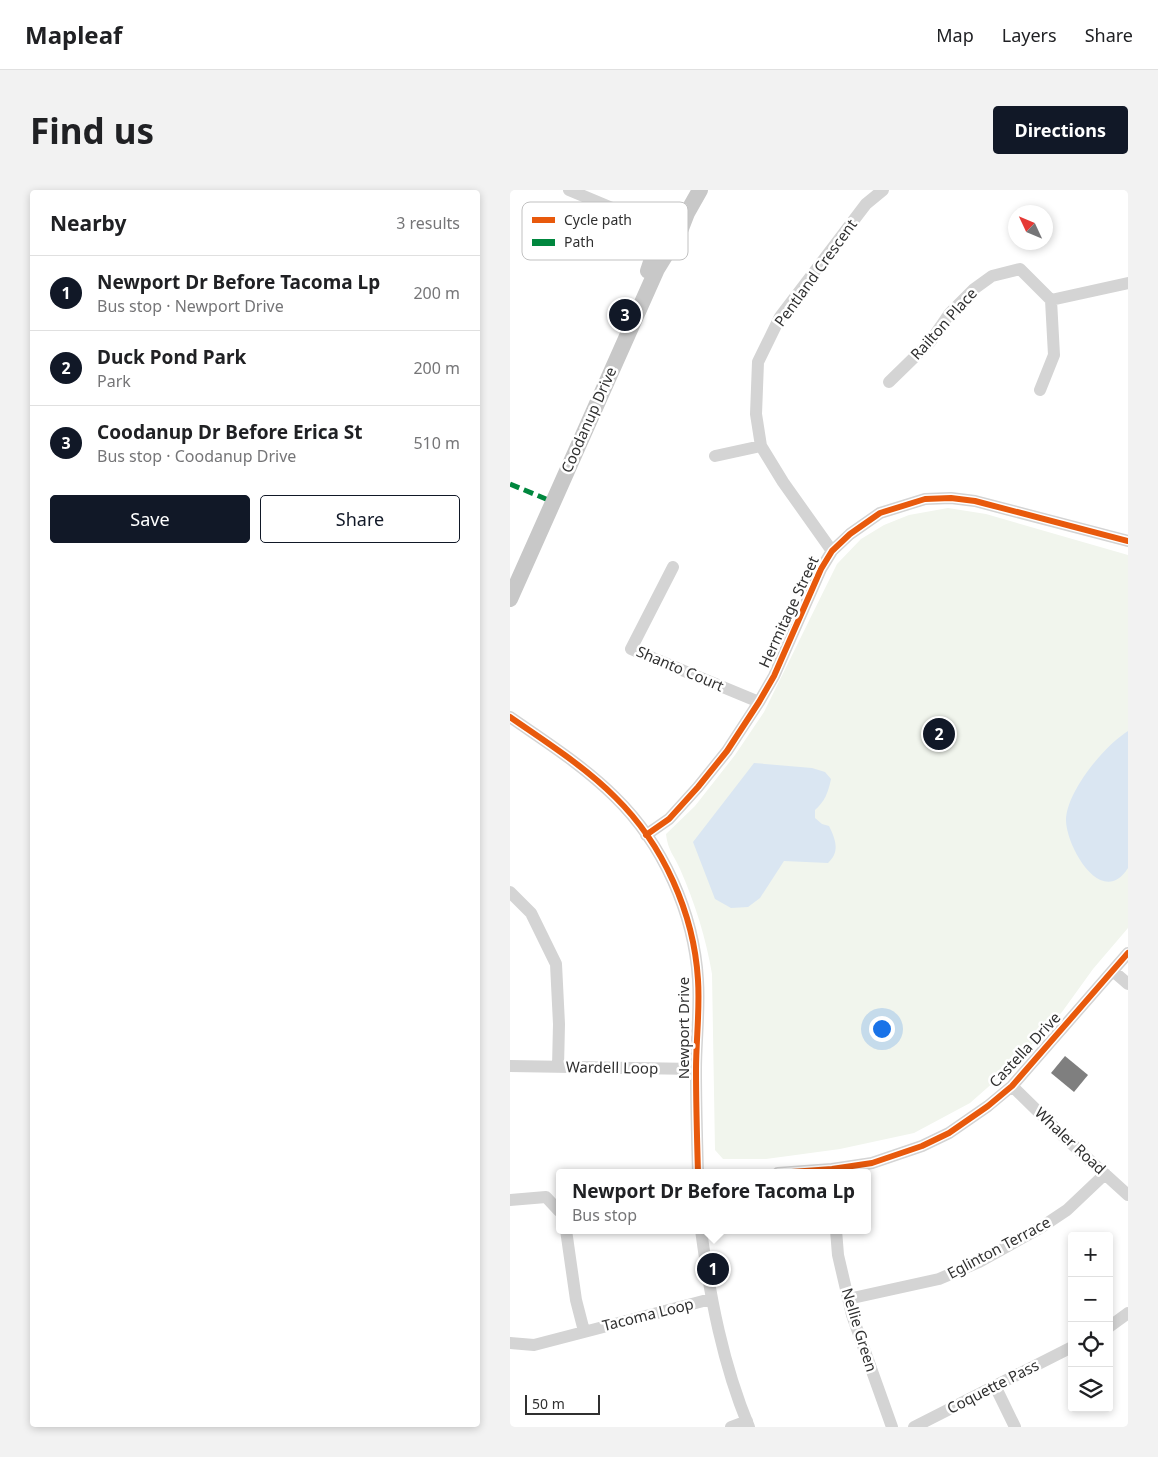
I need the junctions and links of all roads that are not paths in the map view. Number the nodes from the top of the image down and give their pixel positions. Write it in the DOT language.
graph roads {
  1 [pos="569,190"];
  2 [pos="692,190"];
  3 [pos="700,190"];
  4 [pos="883,190"];
  5 [pos="599,202"];
  6 [pos="683,202"];
  7 [pos="688,211"];
  8 [pos="652,260"];
  9 [pos="663,260"];
  10 [pos="1128,282"];
  11 [pos="1051,300"];
  12 [pos="889,382"];
  13 [pos="1040,390"];
  14 [pos="761,446"];
  15 [pos="715,456"];
  16 [pos="1128,541"];
  17 [pos="832,550"];
  18 [pos="673,567"];
  19 [pos="510,582"];
  20 [pos="510,599"];
  21 [pos="759,702"];
  22 [pos="510,716"];
  23 [pos="646,835"];
  24 [pos="510,892"];
  25 [pos="1128,953"];
  26 [pos="1113,971"];
  27 [pos="1128,984"];
  28 [pos="510,1066"];
  29 [pos="558,1067"];
  30 [pos="696,1069"];
  31 [pos="1012,1086"];
  32 [pos="698,1169"];
  33 [pos="842,1169"];
  34 [pos="1105,1174"];
  35 [pos="1128,1195"];
  36 [pos="510,1200"];
  37 [pos="556,1208"];
  38 [pos="567,1234"];
  39 [pos="702,1234"];
  40 [pos="836,1234"];
  41 [pos="711,1299"];
  42 [pos="848,1300"];
  43 [pos="1128,1313"];
  44 [pos="1113,1324"];
  45 [pos="584,1331"];
  46 [pos="510,1343"];
  47 [pos="1068,1349"];
  48 [pos="995,1386"];
  49 [pos="748,1424"];
  50 [pos="731,1427"];
  51 [pos="892,1427"];
  52 [pos="914,1427"];
  53 [pos="1015,1427"];
  1 -- 5 [label="street"];
  2 -- 6 [label="main road"];
  3 -- 7 [label="main road, Coodanup Drive"];
  4 -- 14 [label="street, Pentland Crescent"];
  8 -- 19 [label="main road, Coodanup Drive"];
  9 -- 20 [label="main road, Coodanup Drive"];
  10 -- 11 [label="street"];
  11 -- 12 [label="street, Railton Place"];
  11 -- 13 [label="street"];
  14 -- 15 [label="street"];
  14 -- 17 [label="street, Pentland Crescent"];
  16 -- 17 [label="street, Hermitage Street"];
  17 -- 21 [label="street, Hermitage Street"];
  18 -- 21 [label="street, Shanto Court"];
  21 -- 23 [label="street, Hermitage Street"];
  22 -- 23 [label="street, Newport Drive"];
  23 -- 30 [label="street, Newport Drive"];
  24 -- 29 [label="street, Wardell Loop"];
  25 -- 26 [label="street, Castella Drive"];
  26 -- 27 [label="street"];
  26 -- 31 [label="street, Castella Drive"];
  28 -- 29 [label="street, Wardell Loop"];
  29 -- 30 [label="street, Wardell Loop"];
  30 -- 32 [label="street, Newport Drive"];
  31 -- 33 [label="street, Castella Drive"];
  31 -- 34 [label="street, Whaler Road"];
  34 -- 35 [label="street, Whaler Road"];
  34 -- 42 [label="street, Eglinton Terrace"];
  36 -- 37 [label="street"];
  38 -- 45 [label="street, Tacoma Loop"];
  39 -- 41 [label="street"];
  40 -- 42 [label="street, Nellie Green"];
  41 -- 45 [label="street, Tacoma Loop"];
  41 -- 49 [label="street"];
  42 -- 51 [label="street, Nellie Green"];
  43 -- 44 [label="street"];
  45 -- 46 [label="street, Tacoma Loop"];
  47 -- 48 [label="street, Coquette Pass"];
  48 -- 52 [label="street, Coquette Pass"];
  48 -- 53 [label="street"];
  49 -- 50 [label="street"];
}
